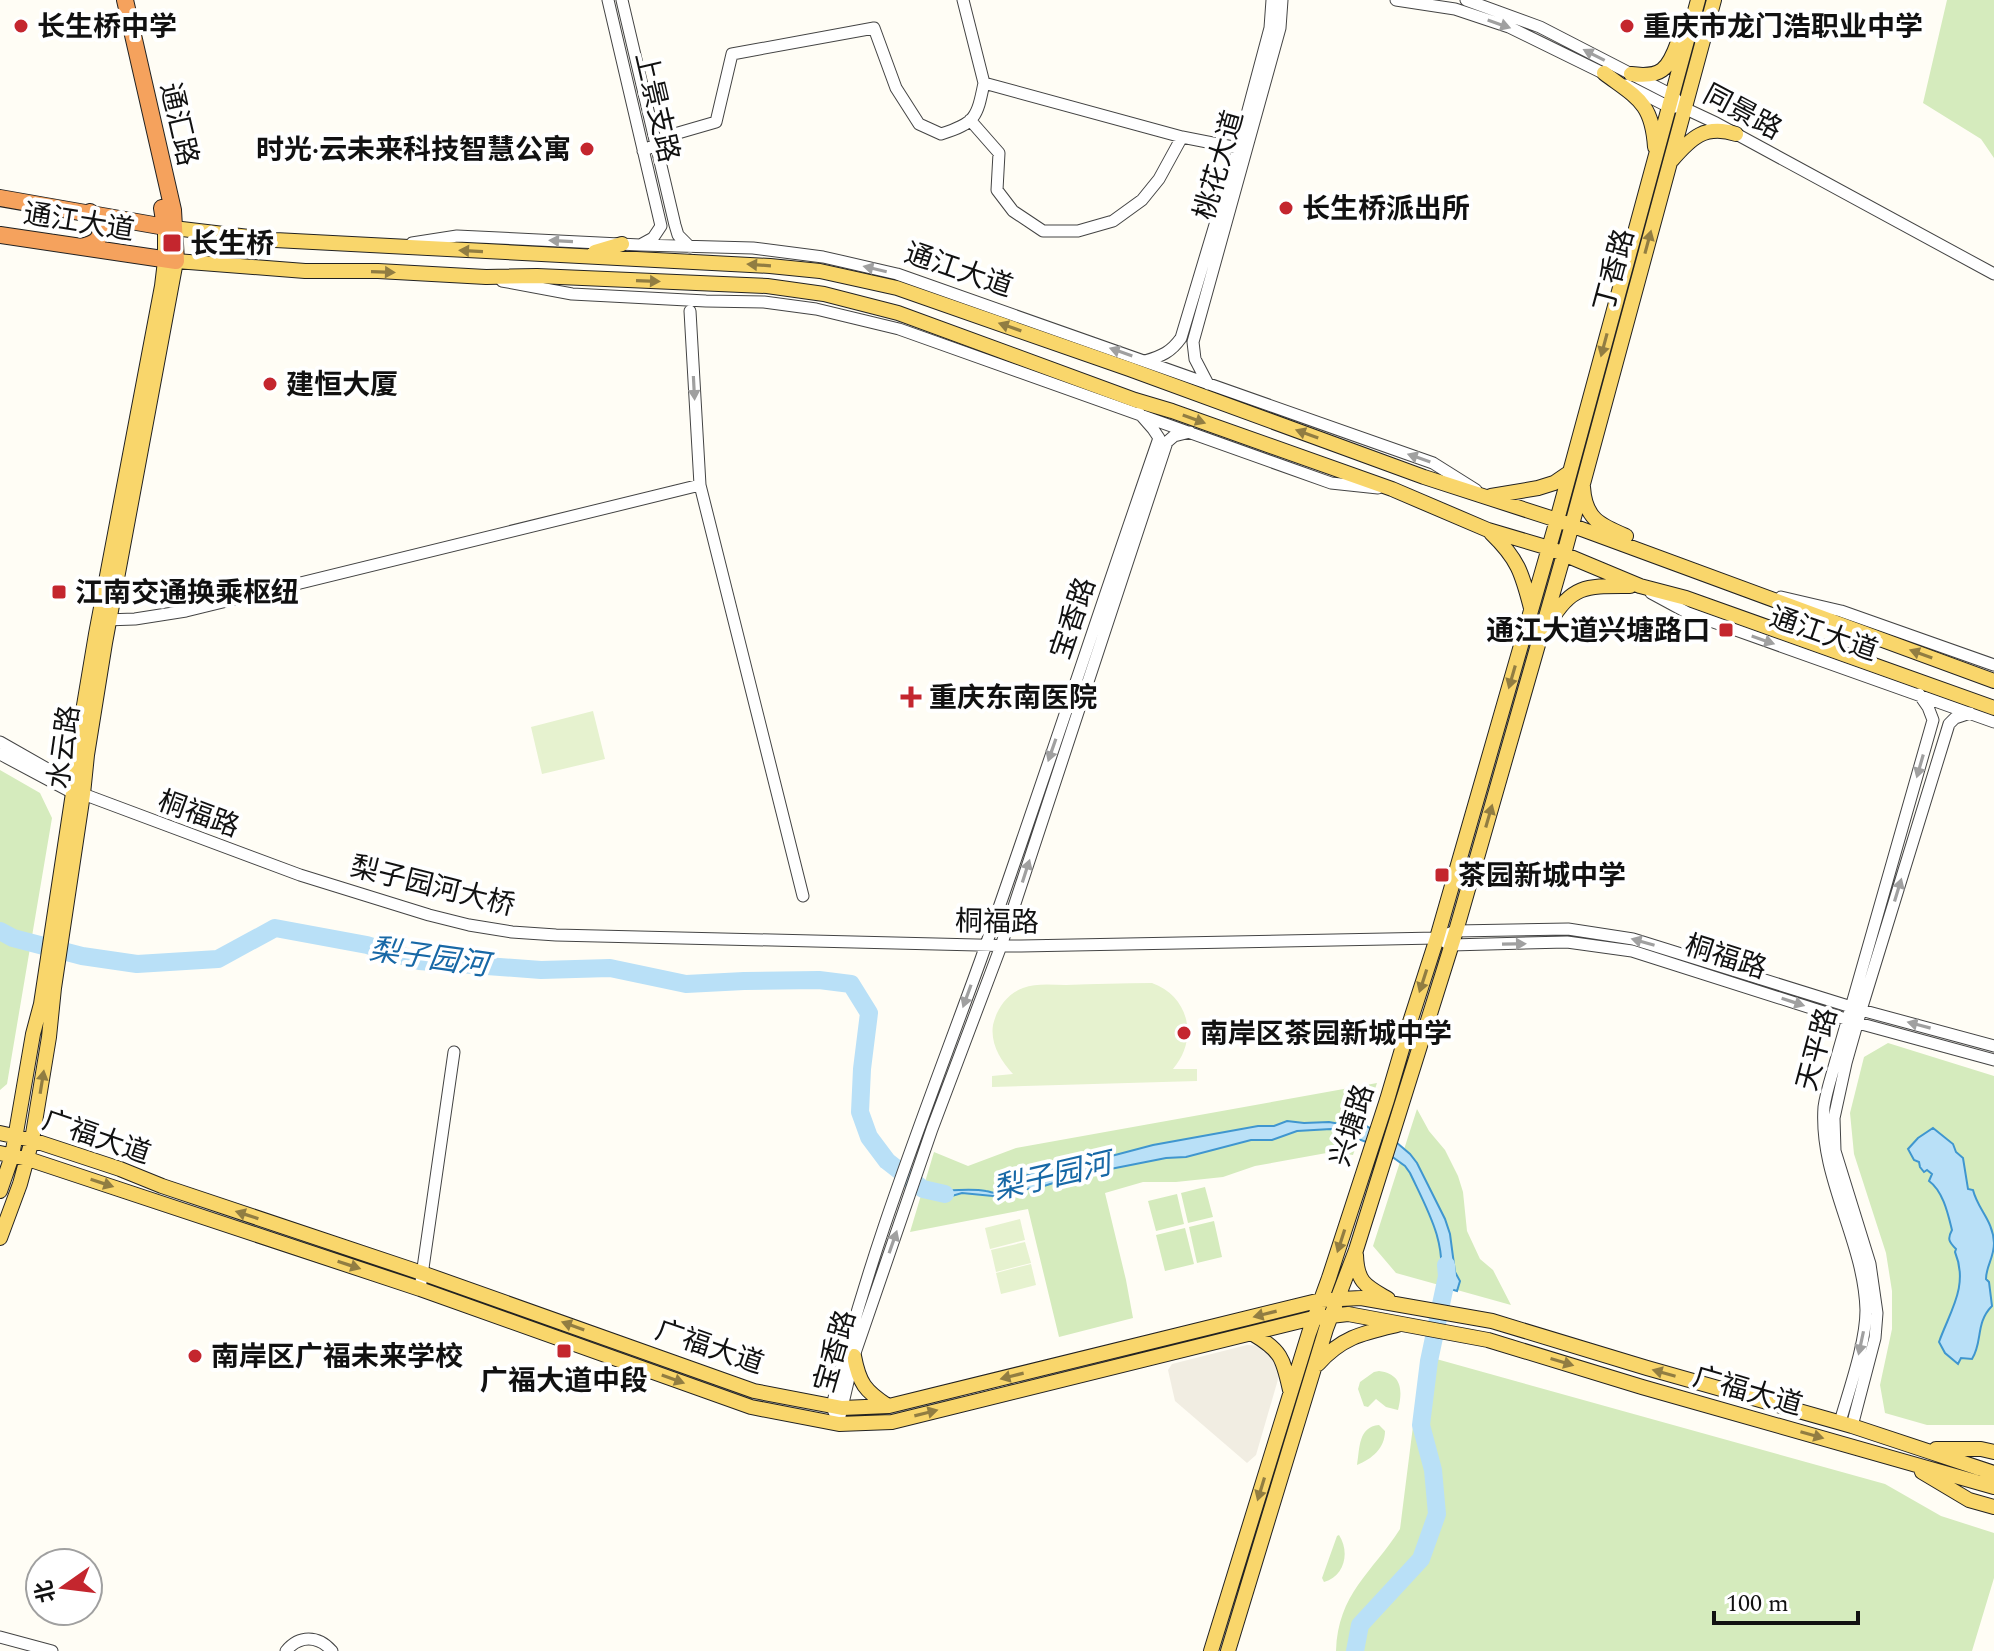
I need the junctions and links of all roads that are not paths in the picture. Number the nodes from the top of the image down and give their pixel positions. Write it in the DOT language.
graph roads {
  1 [pos="115,0"];
  2 [pos="125,0"];
  3 [pos="608,0"];
  4 [pos="622,0"];
  5 [pos="963,0"];
  6 [pos="1272,0"];
  7 [pos="1282,0"];
  8 [pos="1396,0"];
  9 [pos="1466,0"];
  10 [pos="1714,0"];
  11 [pos="1697,3"];
  12 [pos="1604,73"];
  13 [pos="1631,74"];
  14 [pos="984,83"];
  15 [pos="1675,103"];
  16 [pos="970,120"];
  17 [pos="1736,134"];
  18 [pos="1182,137"];
  19 [pos="656,145"];
  20 [pos="1243,149"];
  21 [pos="643,151"];
  22 [pos="1662,161"];
  23 [pos="0,198"];
  24 [pos="90,212"];
  25 [pos="170,227"];
  26 [pos="0,235"];
  27 [pos="304,242"];
  28 [pos="622,244"];
  29 [pos="640,245"];
  30 [pos="383,247"];
  31 [pos="690,247"];
  32 [pos="79,248"];
  33 [pos="584,256"];
  34 [pos="171,261"];
  35 [pos="305,271"];
  36 [pos="1994,274"];
  37 [pos="486,277"];
  38 [pos="666,299"];
  39 [pos="706,301"];
  40 [pos="690,311"];
  41 [pos="1187,340"];
  42 [pos="1145,361"];
  43 [pos="1209,384"];
  44 [pos="1139,413"];
  45 [pos="1190,432"];
  46 [pos="1163,440"];
  47 [pos="1576,475"];
  48 [pos="700,485"];
  49 [pos="1392,489"];
  50 [pos="1487,496"];
  51 [pos="1564,523"];
  52 [pos="1488,530"];
  53 [pos="1549,548"];
  54 [pos="1564,554"];
  55 [pos="1679,565"];
  56 [pos="1640,586"];
  57 [pos="1738,587"];
  58 [pos="1531,609"];
  59 [pos="104,620"];
  60 [pos="1538,644"];
  61 [pos="1994,665"];
  62 [pos="1994,681"];
  63 [pos="1919,694"];
  64 [pos="1994,708"];
  65 [pos="1970,713"];
  66 [pos="1994,722"];
  67 [pos="0,742"];
  68 [pos="0,754"];
  69 [pos="77,790"];
  70 [pos="300,875"];
  71 [pos="803,896"];
  72 [pos="556,935"];
  73 [pos="1448,938"];
  74 [pos="985,946"];
  75 [pos="1001,946"];
  76 [pos="49,988"];
  77 [pos="1856,1008"];
  78 [pos="1853,1021"];
  79 [pos="1994,1046"];
  80 [pos="454,1052"];
  81 [pos="1994,1060"];
  82 [pos="926,1126"];
  83 [pos="0,1133"];
  84 [pos="16,1137"];
  85 [pos="32,1140"];
  86 [pos="6,1154"];
  87 [pos="28,1159"];
  88 [pos="0,1191"];
  89 [pos="898,1209"];
  90 [pos="0,1238"];
  91 [pos="1356,1250"];
  92 [pos="422,1273"];
  93 [pos="420,1289"];
  94 [pos="1339,1298"];
  95 [pos="1321,1300"];
  96 [pos="1395,1304"];
  97 [pos="1332,1315"];
  98 [pos="1313,1318"];
  99 [pos="1404,1324"];
  100 [pos="1253,1334"];
  101 [pos="854,1356"];
  102 [pos="1315,1368"];
  103 [pos="1290,1391"];
  104 [pos="889,1406"];
  105 [pos="837,1407"];
  106 [pos="839,1424"];
  107 [pos="1846,1424"];
  108 [pos="1927,1450"];
  109 [pos="1994,1452"];
  110 [pos="1908,1463"];
  111 [pos="1994,1473"];
  112 [pos="1994,1487"];
  113 [pos="1994,1507"];
  114 [pos="0,1637"];
  115 [pos="52,1651"];
  116 [pos="286,1651"];
  117 [pos="332,1651"];
  118 [pos="1211,1651"];
  119 [pos="1228,1651"];
  1 -- 25 [label="highway, 通汇路"];
  2 -- 25 [label="highway, 通汇路"];
  3 -- 21 [label="street, 上景支路"];
  4 -- 19 [label="street, 上景支路"];
  5 -- 14 [label="street"];
  6 -- 20 [label="street, 桃花大道"];
  7 -- 20 [label="street, 桃花大道"];
  8 -- 12 [label="street, one-way"];
  13 -- 9 [label="street, 同景路, one-way"];
  10 -- 15 [label="main road, 丁香路"];
  11 -- 13 [label="main road"];
  11 -- 15 [label="main road, 丁香路"];
  12 -- 15 [label="street"];
  12 -- 22 [label="main road"];
  13 -- 15 [label="street, 同景路"];
  14 -- 16 [label="street"];
  14 -- 18 [label="street"];
  15 -- 17 [label="street, 同景路"];
  15 -- 22 [label="main road, 丁香路"];
  16 -- 18 [label="street"];
  16 -- 19 [label="street"];
  17 -- 22 [label="main road"];
  17 -- 36 [label="street, 同景路"];
  18 -- 20 [label="street"];
  19 -- 21 [label="street"];
  19 -- 31 [label="street, 上景支路"];
  20 -- 41 [label="street, 桃花大道"];
  21 -- 29 [label="street, 上景支路"];
  22 -- 47 [label="main road, 丁香路"];
  23 -- 24 [label="highway, 通江大道"];
  24 -- 25 [label="highway, 通江大道"];
  24 -- 32 [label="highway"];
  25 -- 27 [label="main road, 通江大道"];
  25 -- 34 [label="highway, 通汇路"];
  26 -- 32 [label="highway, 通江大道"];
  27 -- 30 [label="main road, 通江大道"];
  27 -- 35 [label="main road"];
  28 -- 29 [label="street, 通江大道"];
  28 -- 30 [label="street, 通江大道, one-way"];
  28 -- 33 [label="main road"];
  29 -- 31 [label="street, 通江大道"];
  33 -- 30 [label="main road, 通江大道, one-way"];
  42 -- 31 [label="street, 通江大道, one-way"];
  32 -- 34 [label="highway, 通江大道"];
  50 -- 33 [label="main road, 通江大道, one-way"];
  34 -- 35 [label="main road, 通江大道"];
  34 -- 59 [label="main road, 水云路"];
  35 -- 37 [label="main road, 通江大道, one-way"];
  37 -- 38 [label="street, 通江大道"];
  37 -- 49 [label="main road, 通江大道, one-way"];
  38 -- 39 [label="street, 通江大道"];
  38 -- 40 [label="street"];
  39 -- 40 [label="street"];
  39 -- 44 [label="street, 通江大道"];
  40 -- 48 [label="street, one-way"];
  41 -- 42 [label="street"];
  41 -- 43 [label="street"];
  42 -- 43 [label="street, 通江大道"];
  50 -- 43 [label="street, 通江大道, one-way"];
  44 -- 45 [label="street, 通江大道"];
  44 -- 46 [label="street"];
  45 -- 46 [label="street"];
  45 -- 49 [label="street, 通江大道"];
  46 -- 74 [label="street, 宝香路, one-way"];
  75 -- 46 [label="street, 宝香路, one-way"];
  47 -- 50 [label="main road"];
  47 -- 51 [label="main road, 丁香路"];
  47 -- 55 [label="main road"];
  48 -- 59 [label="street"];
  48 -- 71 [label="street"];
  49 -- 52 [label="main road, 通江大道"];
  50 -- 51 [label="main road, 通江大道"];
  51 -- 53 [label="main road, 兴塘路"];
  51 -- 54 [label="main road, 丁香路"];
  51 -- 55 [label="main road, 通江大道"];
  52 -- 53 [label="main road, 通江大道"];
  52 -- 58 [label="main road"];
  53 -- 54 [label="main road, 通江大道"];
  53 -- 58 [label="main road, 兴塘路"];
  54 -- 56 [label="main road, 通江大道"];
  54 -- 60 [label="main road, 兴塘路"];
  55 -- 57 [label="main road, 通江大道"];
  56 -- 60 [label="main road"];
  56 -- 63 [label="street, 通江大道, one-way"];
  56 -- 64 [label="main road, 通江大道"];
  57 -- 61 [label="street, 通江大道"];
  62 -- 57 [label="main road, 通江大道, one-way"];
  58 -- 73 [label="main road, 兴塘路, one-way"];
  59 -- 69 [label="main road, 水云路"];
  73 -- 60 [label="main road, 兴塘路, one-way"];
  63 -- 65 [label="street, 通江大道"];
  63 -- 77 [label="street, 天平路, one-way"];
  65 -- 66 [label="street, 通江大道"];
  77 -- 65 [label="street, 天平路, one-way"];
  67 -- 69 [label="street"];
  68 -- 69 [label="street"];
  69 -- 70 [label="street, 桐福路"];
  69 -- 76 [label="main road, 水云路"];
  70 -- 72 [label="street, 梨子园河大桥"];
  72 -- 74 [label="street, 桐福路"];
  73 -- 75 [label="street, 桐福路"];
  77 -- 73 [label="street, 桐福路, one-way"];
  73 -- 78 [label="street, 桐福路, one-way"];
  73 -- 91 [label="main road, 兴塘路"];
  73 -- 95 [label="main road, 兴塘路, one-way"];
  74 -- 75 [label="street, 桐福路"];
  74 -- 82 [label="street, 宝香路, one-way"];
  75 -- 82 [label="street, 宝香路"];
  76 -- 84 [label="main road, 水云路"];
  85 -- 76 [label="main road, 水云路, one-way"];
  77 -- 78 [label="street, 天平路"];
  79 -- 77 [label="street, 桐福路, one-way"];
  78 -- 81 [label="street, 桐福路"];
  78 -- 107 [label="street, 天平路"];
  80 -- 92 [label="street"];
  82 -- 89 [label="street, 宝香路"];
  83 -- 84 [label="main road, 广福大道"];
  84 -- 85 [label="main road, 广福大道"];
  84 -- 86 [label="main road, 水云路"];
  85 -- 87 [label="main road, 水云路"];
  92 -- 85 [label="main road, 广福大道, one-way"];
  86 -- 87 [label="main road, 广福大道"];
  86 -- 88 [label="main road, 水云路"];
  87 -- 90 [label="main road, 水云路"];
  87 -- 93 [label="main road, 广福大道, one-way"];
  101 -- 89 [label="street, 宝香路, one-way"];
  89 -- 105 [label="street, 宝香路"];
  91 -- 94 [label="main road, 兴塘路"];
  91 -- 96 [label="main road"];
  92 -- 93 [label="street"];
  105 -- 92 [label="main road, 广福大道, one-way"];
  93 -- 106 [label="main road, 广福大道, one-way"];
  94 -- 95 [label="main road, 广福大道"];
  94 -- 96 [label="main road, 广福大道"];
  94 -- 97 [label="main road, 兴塘路"];
  95 -- 98 [label="main road, 兴塘路"];
  95 -- 104 [label="main road, 广福大道, one-way"];
  107 -- 96 [label="main road, 广福大道, one-way"];
  97 -- 98 [label="main road, 广福大道"];
  97 -- 99 [label="main road, 广福大道"];
  97 -- 102 [label="main road, 兴塘路"];
  98 -- 100 [label="main road, 广福大道"];
  98 -- 103 [label="main road, 兴塘路"];
  99 -- 102 [label="main road"];
  99 -- 110 [label="main road, 广福大道, one-way"];
  100 -- 103 [label="main road"];
  106 -- 100 [label="main road, 广福大道, one-way"];
  101 -- 104 [label="main road"];
  101 -- 105 [label="street, 宝香路"];
  102 -- 119 [label="main road, 兴塘路"];
  103 -- 118 [label="main road, 兴塘路, one-way"];
  104 -- 105 [label="main road, 广福大道"];
  105 -- 106 [label="street, 宝香路"];
  107 -- 108 [label="main road, 广福大道"];
  108 -- 109 [label="main road"];
  108 -- 111 [label="main road, 广福大道"];
  110 -- 112 [label="main road, 广福大道"];
  110 -- 113 [label="main road"];
  114 -- 115 [label="street"];
  116 -- 117 [label="street"];
}
